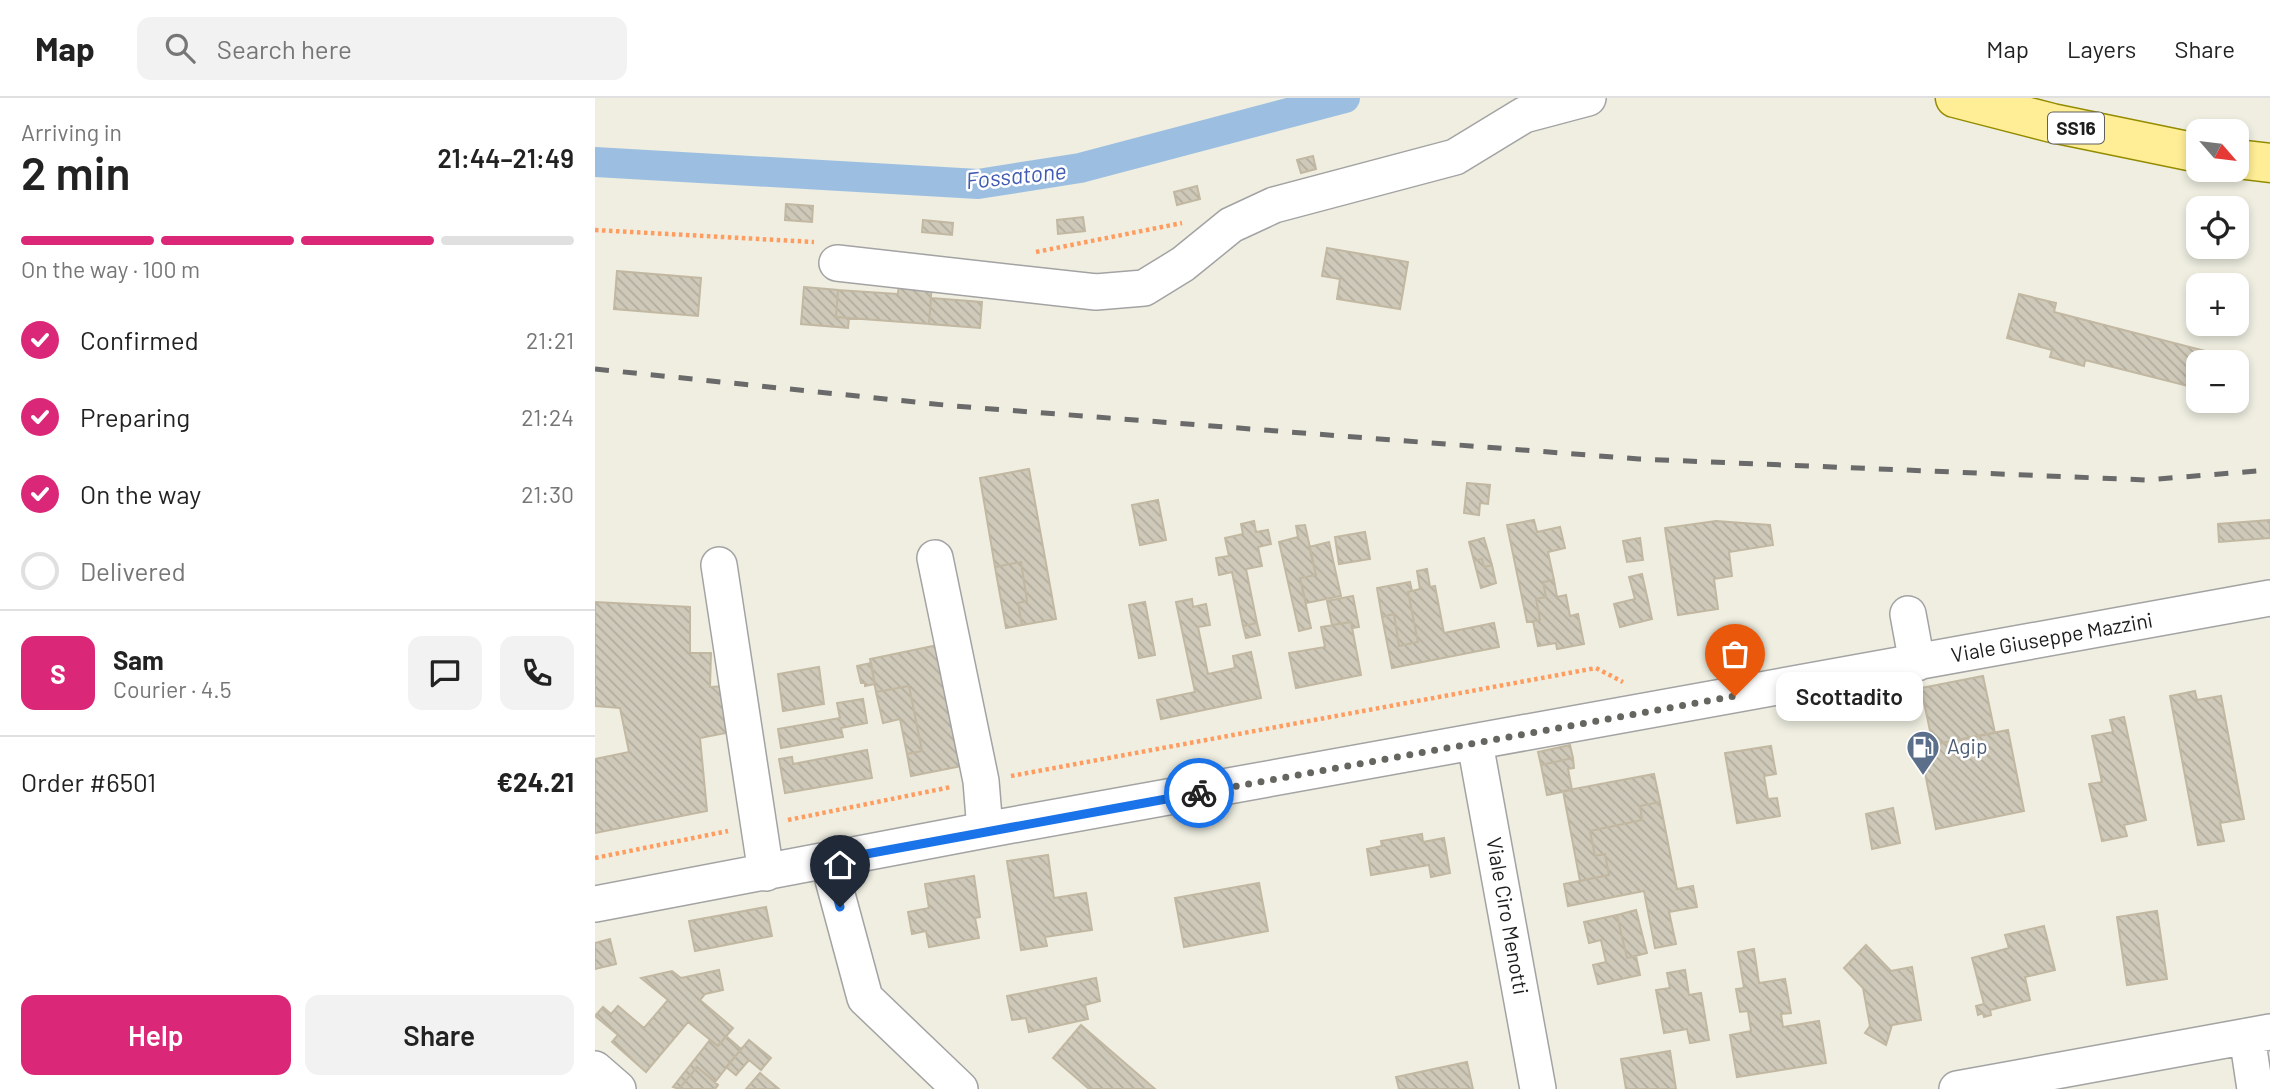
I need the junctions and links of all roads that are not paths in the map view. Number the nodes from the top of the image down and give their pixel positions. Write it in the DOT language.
graph roads {
  1 [pos="1588,98"];
  2 [pos="1955,98"];
  3 [pos="2186,151"];
  4 [pos="2249,160"];
  5 [pos="2270,163"];
  6 [pos="826,253"];
  7 [pos="935,558"];
  8 [pos="719,565"];
  9 [pos="2270,598"];
  10 [pos="1908,614"];
  11 [pos="1917,663"];
  12 [pos="1475,743"];
  13 [pos="985,830"];
  14 [pos="828,861"];
  15 [pos="766,873"];
  16 [pos="595,904"];
  17 [pos="2259,1034"];
  18 [pos="595,1069"];
  19 [pos="618,1089"];
  20 [pos="960,1089"];
  21 [pos="1538,1089"];
  22 [pos="1957,1089"];
  23 [pos="2255,1089"];
  1 -- 6 [label="street"];
  2 -- 3 [label="main road, SS16"];
  4 -- 5 [label="main road"];
  7 -- 13 [label="street"];
  8 -- 15 [label="street"];
  9 -- 11 [label="street, Viale Giuseppe Mazzini"];
  10 -- 11 [label="street"];
  11 -- 12 [label="street, Viale Giuseppe Mazzini"];
  12 -- 13 [label="street, Viale Giuseppe Mazzini"];
  12 -- 21 [label="street, Viale Ciro Menotti"];
  13 -- 14 [label="street, Viale Giuseppe Mazzini"];
  14 -- 15 [label="street, Viale Giuseppe Mazzini"];
  14 -- 20 [label="street"];
  15 -- 16 [label="street, Viale Giuseppe Mazzini"];
  17 -- 22 [label="street"];
  17 -- 23 [label="street"];
  18 -- 19 [label="street"];
}
